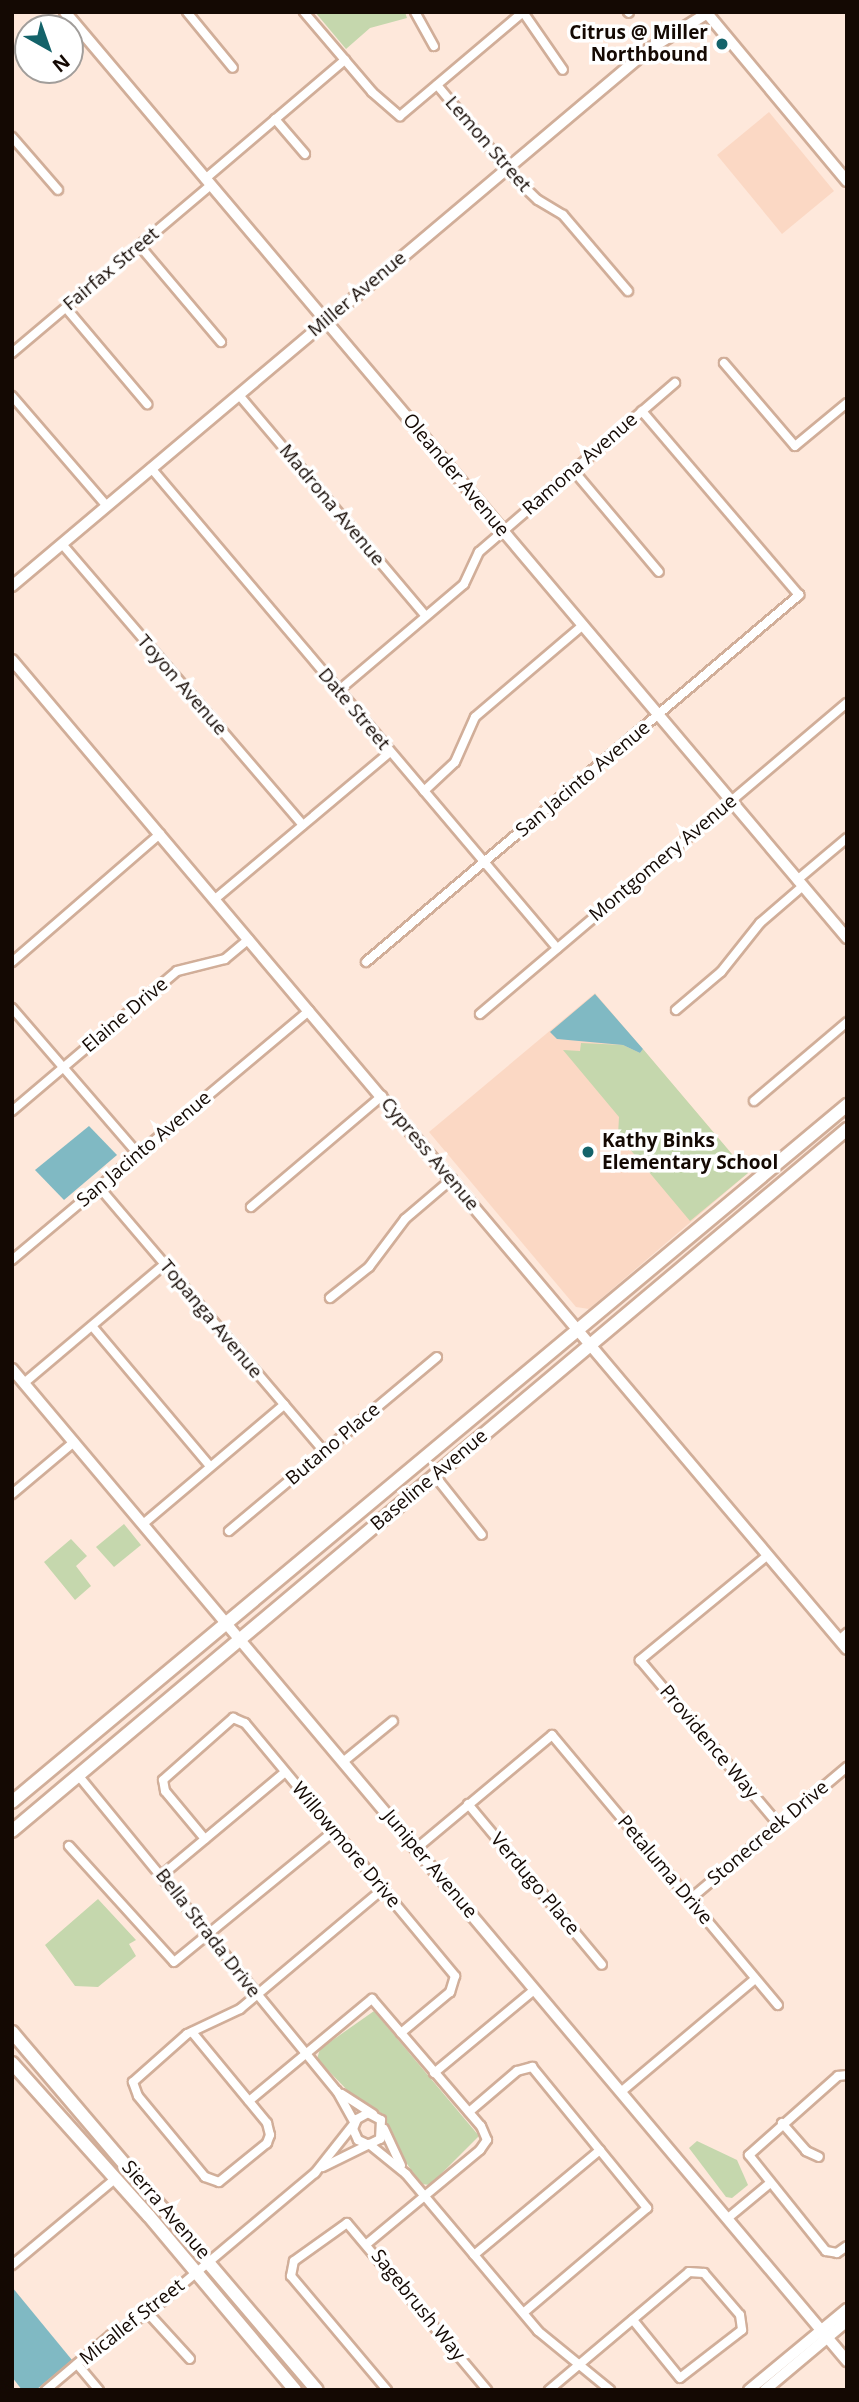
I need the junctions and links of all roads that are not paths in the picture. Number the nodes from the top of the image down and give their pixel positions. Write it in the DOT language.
graph roads {
  1 [pos="187,12"];
  2 [pos="304,12"];
  3 [pos="415,12"];
  4 [pos="523,12"];
  5 [pos="707,12"];
  6 [pos="68,13"];
  7 [pos="434,46"];
  8 [pos="345,60"];
  9 [pos="233,68"];
  10 [pos="563,70"];
  11 [pos="438,85"];
  12 [pos="275,119"];
  13 [pos="12,137"];
  14 [pos="304,154"];
  15 [pos="507,167"];
  16 [pos="847,181"];
  17 [pos="208,182"];
  18 [pos="58,190"];
  19 [pos="139,245"];
  20 [pos="628,291"];
  21 [pos="66,307"];
  22 [pos="325,321"];
  23 [pos="221,342"];
  24 [pos="12,353"];
  25 [pos="724,363"];
  26 [pos="675,383"];
  27 [pos="239,395"];
  28 [pos="12,396"];
  29 [pos="847,402"];
  30 [pos="146,404"];
  31 [pos="642,411"];
  32 [pos="152,468"];
  33 [pos="573,470"];
  34 [pos="107,506"];
  35 [pos="502,531"];
  36 [pos="62,544"];
  37 [pos="659,572"];
  38 [pos="12,586"];
  39 [pos="426,616"];
  40 [pos="583,625"];
  41 [pos="12,660"];
  42 [pos="338,691"];
  43 [pos="847,703"];
  44 [pos="659,715"];
  45 [pos="390,752"];
  46 [pos="424,792"];
  47 [pos="731,801"];
  48 [pos="303,825"];
  49 [pos="160,834"];
  50 [pos="847,838"];
  51 [pos="484,863"];
  52 [pos="800,883"];
  53 [pos="215,899"];
  54 [pos="847,938"];
  55 [pos="249,939"];
  56 [pos="557,948"];
  57 [pos="12,962"];
  58 [pos="366,962"];
  59 [pos="12,1008"];
  60 [pos="676,1010"];
  61 [pos="309,1011"];
  62 [pos="480,1014"];
  63 [pos="847,1022"];
  64 [pos="64,1067"];
  65 [pos="382,1096"];
  66 [pos="754,1101"];
  67 [pos="847,1105"];
  68 [pos="12,1111"];
  69 [pos="847,1129"];
  70 [pos="138,1154"];
  71 [pos="452,1179"];
  72 [pos="99,1187"];
  73 [pos="251,1207"];
  74 [pos="12,1261"];
  75 [pos="165,1264"];
  76 [pos="330,1298"];
  77 [pos="92,1326"];
  78 [pos="579,1330"];
  79 [pos="592,1345"];
  80 [pos="437,1357"];
  81 [pos="12,1369"];
  82 [pos="24,1383"];
  83 [pos="284,1405"];
  84 [pos="74,1442"];
  85 [pos="324,1451"];
  86 [pos="211,1465"];
  87 [pos="435,1476"];
  88 [pos="12,1494"];
  89 [pos="143,1524"];
  90 [pos="229,1531"];
  91 [pos="482,1535"];
  92 [pos="768,1555"];
  93 [pos="227,1624"];
  94 [pos="843,1636"];
  95 [pos="240,1639"];
  96 [pos="847,1649"];
  97 [pos="393,1721"];
  98 [pos="344,1761"];
  99 [pos="847,1767"];
  100 [pos="285,1772"];
  101 [pos="78,1775"];
  102 [pos="12,1802"];
  103 [pos="468,1804"];
  104 [pos="778,1825"];
  105 [pos="12,1831"];
  106 [pos="334,1831"];
  107 [pos="205,1839"];
  108 [pos="69,1846"];
  109 [pos="417,1848"];
  110 [pos="162,1875"];
  111 [pos="383,1889"];
  112 [pos="689,1900"];
  113 [pos="212,1933"];
  114 [pos="602,1965"];
  115 [pos="755,1979"];
  116 [pos="535,1989"];
  117 [pos="256,1995"];
  118 [pos="778,2005"];
  119 [pos="12,2032"];
  120 [pos="192,2032"];
  121 [pos="401,2033"];
  122 [pos="306,2053"];
  123 [pos="12,2063"];
  124 [pos="434,2073"];
  125 [pos="845,2074"];
  126 [pos="337,2091"];
  127 [pos="622,2091"];
  128 [pos="248,2101"];
  129 [pos="469,2112"];
  130 [pos="373,2114"];
  131 [pos="782,2123"];
  132 [pos="354,2124"];
  133 [pos="383,2125"];
  134 [pos="368,2144"];
  135 [pos="600,2150"];
  136 [pos="819,2157"];
  137 [pos="315,2173"];
  138 [pos="406,2174"];
  139 [pos="116,2178"];
  140 [pos="769,2185"];
  141 [pos="425,2195"];
  142 [pos="728,2218"];
  143 [pos="368,2243"];
  144 [pos="847,2246"];
  145 [pos="474,2255"];
  146 [pos="209,2260"];
  147 [pos="12,2265"];
  148 [pos="196,2272"];
  149 [pos="847,2309"];
  150 [pos="148,2313"];
  151 [pos="523,2313"];
  152 [pos="633,2320"];
  153 [pos="847,2321"];
  154 [pos="824,2334"];
  155 [pos="190,2360"];
  156 [pos="847,2361"];
  157 [pos="77,2364"];
  158 [pos="580,2365"];
  159 [pos="46,2390"];
  160 [pos="99,2390"];
  161 [pos="295,2390"];
  162 [pos="317,2390"];
  163 [pos="387,2390"];
  164 [pos="487,2390"];
  165 [pos="549,2390"];
  166 [pos="610,2390"];
  167 [pos="749,2390"];
  168 [pos="765,2390"];
  1 -- 9 [label="street"];
  2 -- 8 [label="street"];
  3 -- 7 [label="street"];
  4 -- 10 [label="street"];
  4 -- 11 [label="street"];
  5 -- 15 [label="street, Miller Avenue"];
  5 -- 16 [label="street"];
  6 -- 17 [label="street, Oleander Avenue"];
  8 -- 11 [label="street"];
  8 -- 12 [label="street, Fairfax Street"];
  11 -- 15 [label="street, Lemon Street"];
  12 -- 14 [label="street"];
  12 -- 17 [label="street, Fairfax Street"];
  13 -- 18 [label="street"];
  15 -- 20 [label="street, Lemon Street"];
  15 -- 22 [label="street, Miller Avenue"];
  17 -- 19 [label="street, Fairfax Street"];
  17 -- 22 [label="street, Oleander Avenue"];
  19 -- 21 [label="street, Fairfax Street"];
  19 -- 23 [label="street"];
  21 -- 24 [label="street, Fairfax Street"];
  21 -- 30 [label="street"];
  22 -- 27 [label="street, Miller Avenue"];
  22 -- 35 [label="street, Oleander Avenue"];
  25 -- 29 [label="street"];
  26 -- 31 [label="street, Ramona Avenue"];
  27 -- 32 [label="street, Miller Avenue"];
  27 -- 39 [label="street, Madrona Avenue"];
  28 -- 34 [label="street"];
  31 -- 33 [label="street, Ramona Avenue"];
  31 -- 44 [label="street, San Jacinto Avenue"];
  32 -- 34 [label="street, Miller Avenue"];
  32 -- 42 [label="street, Date Street"];
  33 -- 35 [label="street, Ramona Avenue"];
  33 -- 37 [label="street"];
  34 -- 36 [label="street, Miller Avenue"];
  35 -- 39 [label="street, Ramona Avenue"];
  35 -- 40 [label="street, Oleander Avenue"];
  36 -- 38 [label="street, Miller Avenue"];
  36 -- 48 [label="street, Toyon Avenue"];
  39 -- 42 [label="street, Ramona Avenue"];
  40 -- 44 [label="street, Oleander Avenue"];
  40 -- 46 [label="street"];
  41 -- 49 [label="street, Cypress Avenue"];
  42 -- 45 [label="street, Date Street"];
  43 -- 47 [label="street, Montgomery Avenue"];
  44 -- 47 [label="street, Oleander Avenue"];
  44 -- 51 [label="street, San Jacinto Avenue"];
  45 -- 46 [label="street, Date Street"];
  45 -- 48 [label="street"];
  46 -- 51 [label="street, Date Street"];
  47 -- 52 [label="street, Oleander Avenue"];
  47 -- 56 [label="street, Montgomery Avenue"];
  48 -- 53 [label="street"];
  49 -- 53 [label="street, Cypress Avenue"];
  49 -- 57 [label="street"];
  50 -- 52 [label="street"];
  51 -- 56 [label="street, Date Street"];
  51 -- 58 [label="street, San Jacinto Avenue"];
  52 -- 54 [label="street, Oleander Avenue"];
  52 -- 60 [label="street"];
  53 -- 55 [label="street, Cypress Avenue"];
  55 -- 61 [label="street, Cypress Avenue"];
  55 -- 64 [label="street, Elaine Drive"];
  56 -- 62 [label="street, Montgomery Avenue"];
  59 -- 64 [label="street"];
  61 -- 65 [label="street, Cypress Avenue"];
  61 -- 70 [label="street, San Jacinto Avenue"];
  63 -- 66 [label="street"];
  64 -- 68 [label="street, Elaine Drive"];
  64 -- 70 [label="street"];
  65 -- 71 [label="street, Cypress Avenue"];
  65 -- 73 [label="street"];
  67 -- 78 [label="main road, Baseline Avenue"];
  69 -- 79 [label="main road, Baseline Avenue"];
  70 -- 72 [label="street, San Jacinto Avenue"];
  71 -- 76 [label="street"];
  71 -- 78 [label="street, Cypress Avenue"];
  72 -- 74 [label="street, San Jacinto Avenue"];
  72 -- 75 [label="street, Topanga Avenue"];
  75 -- 77 [label="street"];
  75 -- 83 [label="street, Topanga Avenue"];
  77 -- 82 [label="street"];
  77 -- 86 [label="street"];
  78 -- 79 [label="street, Cypress Avenue"];
  78 -- 93 [label="main road, Baseline Avenue"];
  79 -- 87 [label="main road, Baseline Avenue"];
  79 -- 92 [label="street, Cypress Avenue"];
  80 -- 85 [label="street, Butano Place"];
  81 -- 82 [label="street, Juniper Avenue"];
  82 -- 84 [label="street, Juniper Avenue"];
  83 -- 85 [label="street, Topanga Avenue"];
  83 -- 86 [label="street"];
  84 -- 88 [label="street"];
  84 -- 89 [label="street, Juniper Avenue"];
  85 -- 90 [label="street, Butano Place"];
  86 -- 89 [label="street"];
  87 -- 91 [label="street"];
  87 -- 95 [label="main road, Baseline Avenue"];
  89 -- 93 [label="street, Juniper Avenue"];
  92 -- 94 [label="street, Cypress Avenue"];
  92 -- 104 [label="street, Providence Way"];
  93 -- 95 [label="street, Juniper Avenue"];
  93 -- 102 [label="main road, Baseline Avenue"];
  94 -- 96 [label="street, Cypress Avenue"];
  95 -- 98 [label="street, Juniper Avenue"];
  95 -- 101 [label="main road, Baseline Avenue"];
  97 -- 98 [label="street"];
  98 -- 109 [label="street, Juniper Avenue"];
  99 -- 104 [label="street, Stonecreek Drive"];
  100 -- 106 [label="street, Willowmore Drive"];
  100 -- 107 [label="street"];
  100 -- 107 [label="street, Willowmore Drive"];
  101 -- 105 [label="main road, Baseline Avenue"];
  101 -- 110 [label="street, Bella Strada Drive"];
  103 -- 109 [label="street"];
  103 -- 112 [label="street, Petaluma Drive"];
  103 -- 114 [label="street, Verdugo Place"];
  104 -- 112 [label="street, Stonecreek Drive"];
  106 -- 111 [label="street, Willowmore Drive"];
  106 -- 113 [label="street"];
  107 -- 110 [label="street"];
  108 -- 113 [label="street"];
  109 -- 116 [label="street, Juniper Avenue"];
  110 -- 113 [label="street, Bella Strada Drive"];
  111 -- 117 [label="street"];
  111 -- 121 [label="street, Willowmore Drive"];
  112 -- 115 [label="street, Petaluma Drive"];
  113 -- 117 [label="street, Bella Strada Drive"];
  115 -- 118 [label="street, Petaluma Drive"];
  115 -- 127 [label="street"];
  116 -- 124 [label="street"];
  116 -- 127 [label="street, Juniper Avenue"];
  117 -- 120 [label="street"];
  117 -- 122 [label="street, Bella Strada Drive"];
  119 -- 146 [label="main road, Sierra Avenue"];
  120 -- 128 [label="street"];
  120 -- 128 [label="street"];
  121 -- 122 [label="street"];
  121 -- 124 [label="street"];
  122 -- 126 [label="street, Bella Strada Drive"];
  122 -- 128 [label="street"];
  123 -- 139 [label="main road, Sierra Avenue"];
  124 -- 129 [label="street"];
  125 -- 131 [label="street"];
  126 -- 130 [label="street, Bella Strada Drive"];
  126 -- 132 [label="street, Bella Strada Drive"];
  127 -- 142 [label="street, Juniper Avenue"];
  129 -- 135 [label="street"];
  129 -- 141 [label="street"];
  130 -- 132 [label="street"];
  130 -- 133 [label="street"];
  131 -- 136 [label="street"];
  131 -- 140 [label="street"];
  132 -- 134 [label="street"];
  132 -- 137 [label="street, Micallef Street"];
  133 -- 134 [label="street"];
  133 -- 138 [label="street"];
  134 -- 137 [label="street, Micallef Street"];
  134 -- 138 [label="street"];
  135 -- 145 [label="street"];
  135 -- 151 [label="street"];
  137 -- 146 [label="street, Micallef Street"];
  138 -- 141 [label="street"];
  139 -- 147 [label="street"];
  139 -- 148 [label="main road, Sierra Avenue"];
  140 -- 142 [label="street"];
  140 -- 144 [label="street"];
  141 -- 143 [label="street"];
  141 -- 145 [label="street"];
  142 -- 154 [label="street, Juniper Avenue"];
  143 -- 163 [label="street, Sagebrush Way"];
  143 -- 164 [label="street, Sagebrush Way"];
  145 -- 151 [label="street"];
  146 -- 148 [label="street, Micallef Street"];
  146 -- 162 [label="main road, Sierra Avenue"];
  148 -- 150 [label="street, Micallef Street"];
  148 -- 161 [label="main road, Sierra Avenue"];
  149 -- 154 [label="street"];
  150 -- 155 [label="street"];
  150 -- 157 [label="street, Micallef Street"];
  151 -- 158 [label="street"];
  152 -- 152 [label="street"];
  152 -- 158 [label="street"];
  153 -- 154 [label="street"];
  154 -- 156 [label="street, Juniper Avenue"];
  154 -- 167 [label="street"];
  154 -- 168 [label="street"];
  157 -- 159 [label="street, Micallef Street"];
  157 -- 160 [label="street"];
  158 -- 165 [label="street"];
  158 -- 166 [label="street"];
}
